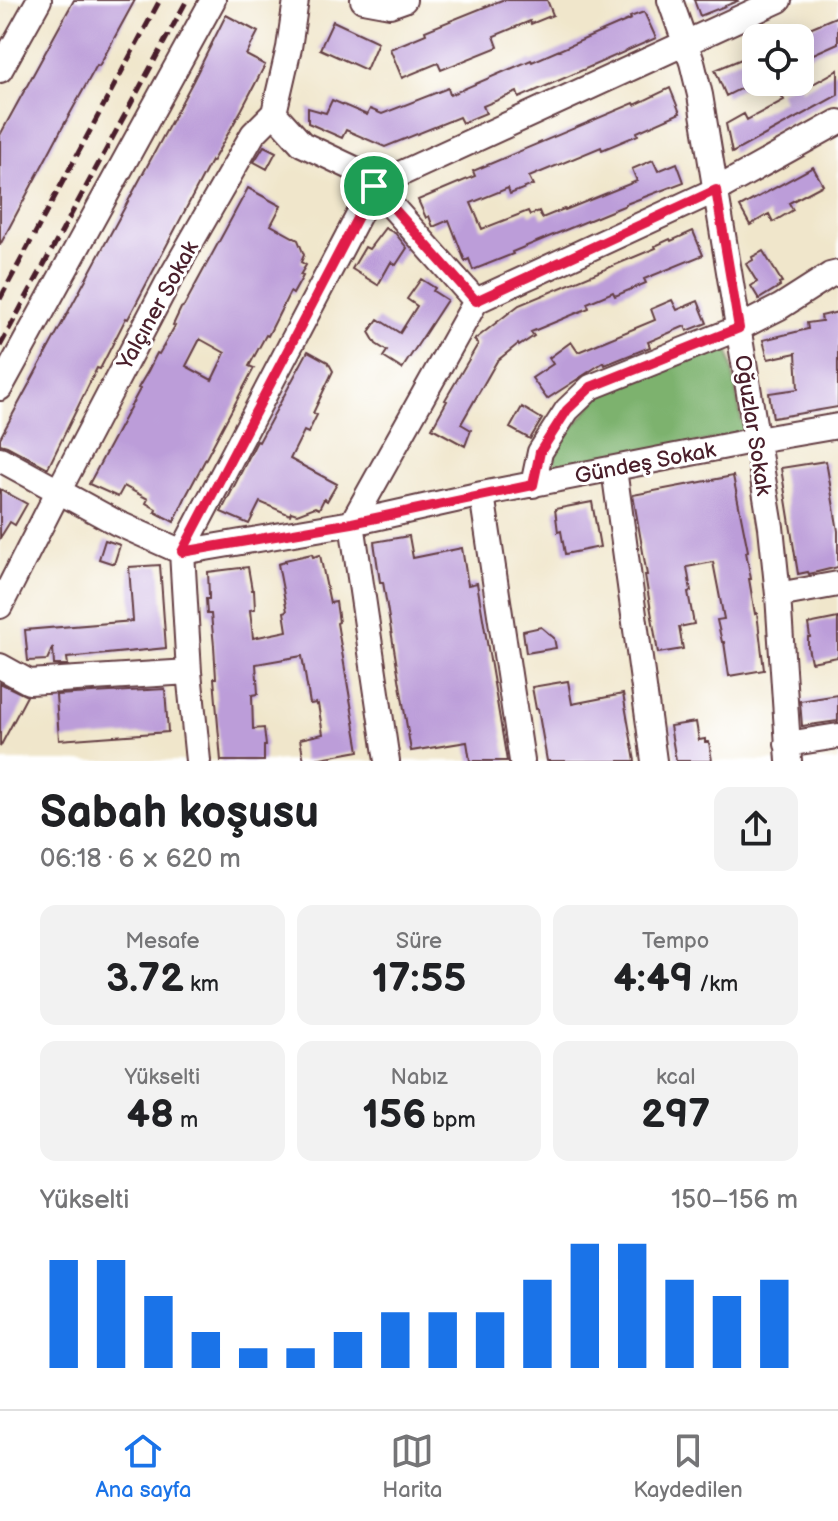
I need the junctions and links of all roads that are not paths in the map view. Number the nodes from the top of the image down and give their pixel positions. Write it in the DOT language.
graph roads {
  1 [pos="213,0"];
  2 [pos="296,0"];
  3 [pos="363,0"];
  4 [pos="404,0"];
  5 [pos="670,0"];
  6 [pos="779,0"];
  7 [pos="35,1"];
  8 [pos="685,43"];
  9 [pos="0,70"];
  10 [pos="274,113"];
  11 [pos="838,122"];
  12 [pos="374,186"];
  13 [pos="716,190"];
  14 [pos="838,273"];
  15 [pos="476,301"];
  16 [pos="739,328"];
  17 [pos="0,388"];
  18 [pos="838,426"];
  19 [pos="757,440"];
  20 [pos="0,459"];
  21 [pos="614,469"];
  22 [pos="533,485"];
  23 [pos="59,490"];
  24 [pos="482,494"];
  25 [pos="352,523"];
  26 [pos="182,552"];
  27 [pos="838,584"];
  28 [pos="778,595"];
  29 [pos="0,606"];
  30 [pos="0,666"];
  31 [pos="189,672"];
  32 [pos="838,736"];
  33 [pos="788,752"];
  34 [pos="198,761"];
  35 [pos="387,761"];
  36 [pos="522,761"];
  37 [pos="654,761"];
  1 -- 17 [label="street"];
  2 -- 10 [label="street, Yalçıner Sokak"];
  3 -- 4 [label="street"];
  5 -- 8 [label="street, Oğuzlar Sokak"];
  6 -- 8 [label="street"];
  7 -- 9 [label="street"];
  8 -- 12 [label="street"];
  8 -- 13 [label="street, Oğuzlar Sokak"];
  10 -- 12 [label="street"];
  10 -- 23 [label="street, Yalçıner Sokak"];
  11 -- 13 [label="street"];
  12 -- 15 [label="street"];
  12 -- 26 [label="street"];
  13 -- 15 [label="street"];
  13 -- 16 [label="street, Oğuzlar Sokak"];
  14 -- 16 [label="street"];
  15 -- 25 [label="street"];
  16 -- 19 [label="street, Oğuzlar Sokak"];
  16 -- 22 [label="street"];
  18 -- 19 [label="street, Gündeş Sokak"];
  19 -- 21 [label="street, Gündeş Sokak"];
  19 -- 28 [label="street, Oğuzlar Sokak"];
  20 -- 23 [label="street"];
  21 -- 22 [label="street, Gündeş Sokak"];
  21 -- 37 [label="street"];
  22 -- 24 [label="street, Gündeş Sokak"];
  23 -- 26 [label="street"];
  23 -- 29 [label="street, Yalçıner Sokak"];
  24 -- 25 [label="street, Gündeş Sokak"];
  24 -- 36 [label="street"];
  25 -- 26 [label="street, Gündeş Sokak"];
  25 -- 35 [label="street"];
  26 -- 31 [label="street"];
  27 -- 28 [label="street"];
  28 -- 33 [label="street, Oğuzlar Sokak"];
  30 -- 31 [label="street"];
  31 -- 34 [label="street"];
  32 -- 33 [label="street"];
}
